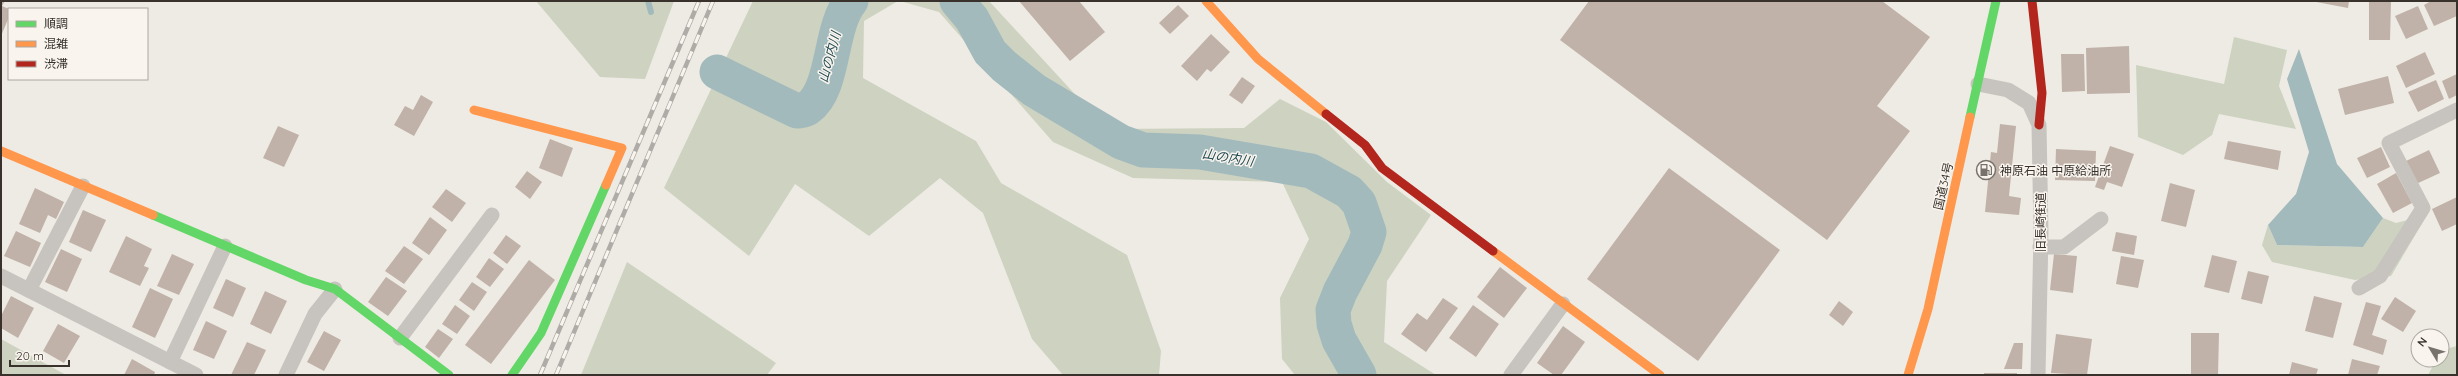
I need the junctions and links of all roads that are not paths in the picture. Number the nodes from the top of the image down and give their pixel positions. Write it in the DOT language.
graph roads {
  1 [pos="1206,1"];
  2 [pos="1996,1"];
  3 [pos="2032,1"];
  4 [pos="1978,84"];
  5 [pos="474,110"];
  6 [pos="2457,110"];
  7 [pos="2039,125"];
  8 [pos="1,151"];
  9 [pos="83,186"];
  10 [pos="492,215"];
  11 [pos="2101,219"];
  12 [pos="225,246"];
  13 [pos="2040,247"];
  14 [pos="1,276"];
  15 [pos="2359,288"];
  16 [pos="335,289"];
  17 [pos="29,290"];
  18 [pos="1563,304"];
  19 [pos="400,338"];
  20 [pos="170,362"];
  21 [pos="196,375"];
  22 [pos="286,375"];
  23 [pos="448,375"];
  24 [pos="512,375"];
  25 [pos="1511,375"];
  26 [pos="1660,375"];
  27 [pos="1908,375"];
  28 [pos="2038,375"];
  1 -- 18 [label="main road"];
  2 -- 4 [label="main road, 国道34号"];
  3 -- 7 [label="main road"];
  4 -- 7 [label="street, 旧長崎街道"];
  4 -- 27 [label="main road, 国道34号"];
  5 -- 24 [label="main road"];
  6 -- 15 [label="street"];
  7 -- 13 [label="street, 旧長崎街道"];
  8 -- 9 [label="main road"];
  9 -- 12 [label="main road"];
  9 -- 17 [label="street"];
  10 -- 19 [label="street"];
  11 -- 13 [label="street"];
  12 -- 16 [label="main road"];
  12 -- 20 [label="street"];
  13 -- 28 [label="street, 旧長崎街道"];
  14 -- 17 [label="street"];
  16 -- 19 [label="main road"];
  16 -- 22 [label="street"];
  17 -- 20 [label="street"];
  18 -- 25 [label="street"];
  18 -- 26 [label="main road"];
  19 -- 23 [label="main road"];
  20 -- 21 [label="street"];
}
